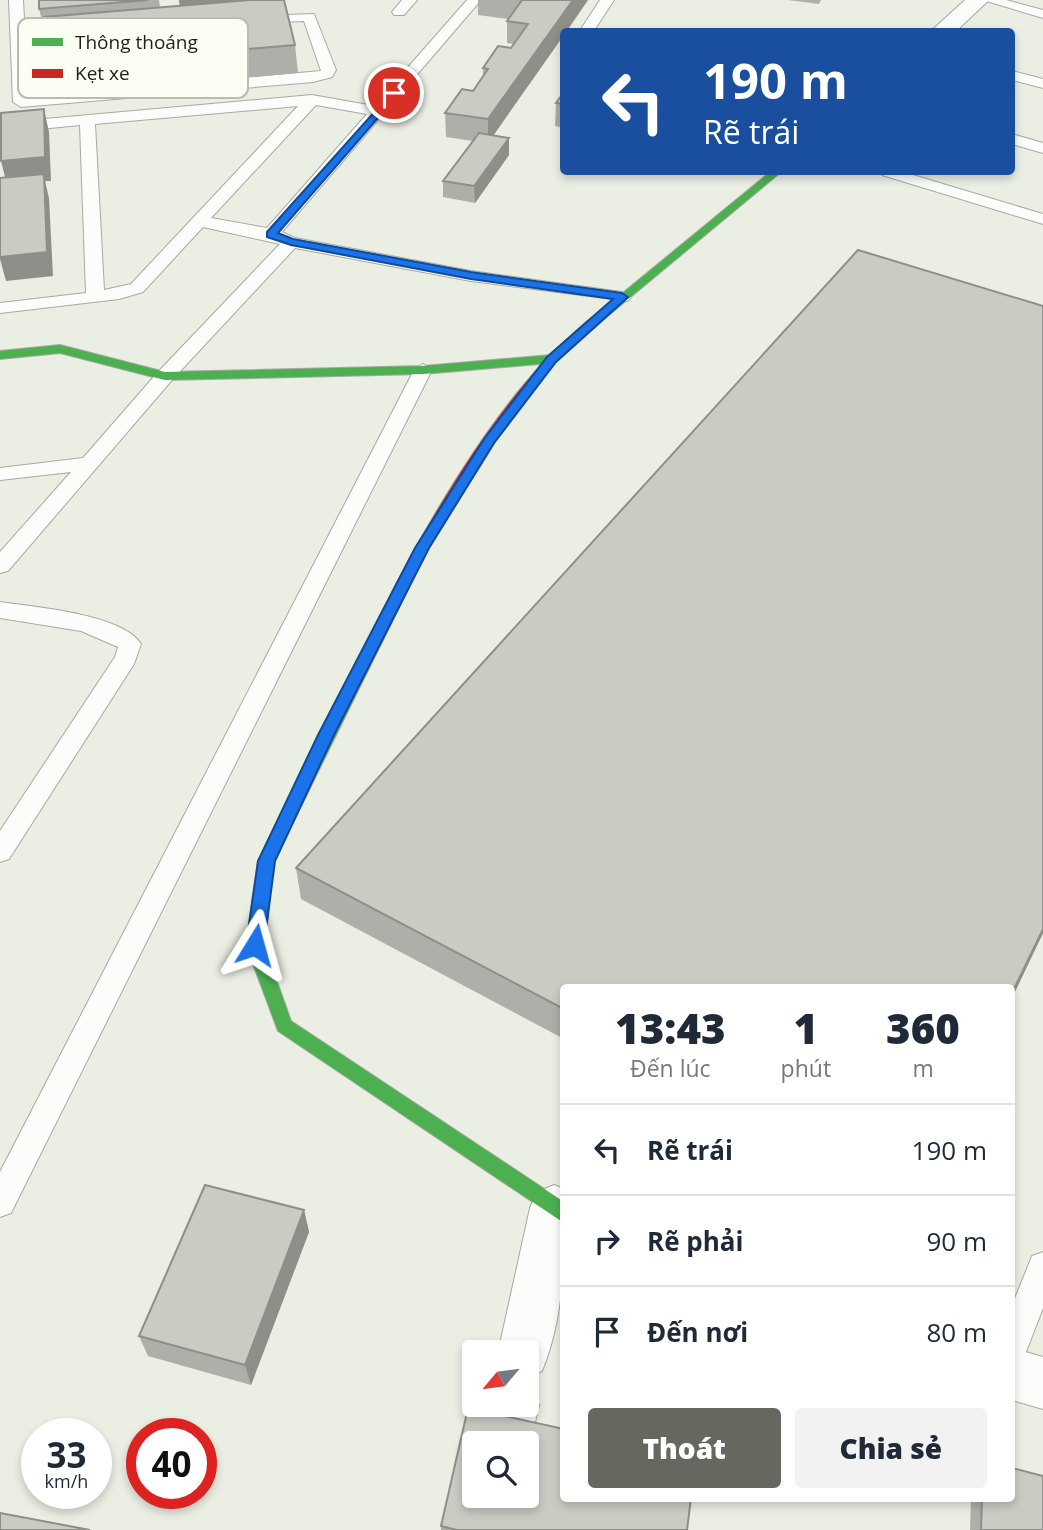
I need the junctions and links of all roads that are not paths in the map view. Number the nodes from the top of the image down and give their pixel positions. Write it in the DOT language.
graph roads {
  1 [pos="18,0"];
  2 [pos="410,0"];
  3 [pos="474,0"];
  4 [pos="607,0"];
  5 [pos="978,0"];
  6 [pos="990,0"];
  7 [pos="398,12"];
  8 [pos="1043,13"];
  9 [pos="18,18"];
  10 [pos="248,21"];
  11 [pos="589,28"];
  12 [pos="946,28"];
  13 [pos="1015,76"];
  14 [pos="248,83"];
  15 [pos="1043,84"];
  16 [pos="21,98"];
  17 [pos="70,98"];
  18 [pos="312,100"];
  19 [pos="378,111"];
  20 [pos="87,120"];
  21 [pos="0,128"];
  22 [pos="1015,140"];
  23 [pos="1043,148"];
  24 [pos="772,175"];
  25 [pos="898,175"];
  26 [pos="1043,219"];
  27 [pos="201,221"];
  28 [pos="271,234"];
  29 [pos="291,242"];
  30 [pos="95,297"];
  31 [pos="622,297"];
  32 [pos="0,308"];
  33 [pos="0,355"];
  34 [pos="551,359"];
  35 [pos="423,370"];
  36 [pos="165,376"];
  37 [pos="92,463"];
  38 [pos="0,474"];
  39 [pos="0,566"];
  40 [pos="0,610"];
  41 [pos="0,852"];
  42 [pos="0,1203"];
  43 [pos="559,1211"];
  44 [pos="1043,1267"];
  45 [pos="1015,1338"];
  46 [pos="527,1340"];
  47 [pos="1015,1375"];
  48 [pos="1043,1383"];
  1 -- 9 [label="lane"];
  2 -- 7 [label="lane"];
  3 -- 19 [label="lane"];
  4 -- 11 [label="lane"];
  5 -- 12 [label="street"];
  6 -- 8 [label="lane"];
  10 -- 14 [label="lane"];
  13 -- 15 [label="lane"];
  16 -- 17 [label="lane"];
  18 -- 19 [label="lane"];
  18 -- 20 [label="lane"];
  18 -- 27 [label="lane"];
  19 -- 28 [label="lane"];
  20 -- 21 [label="lane"];
  20 -- 30 [label="lane"];
  22 -- 23 [label="lane"];
  24 -- 31 [label="street"];
  25 -- 26 [label="lane"];
  27 -- 28 [label="lane"];
  27 -- 30 [label="lane"];
  28 -- 29 [label="lane"];
  29 -- 31 [label="lane"];
  29 -- 36 [label="lane"];
  30 -- 32 [label="lane"];
  31 -- 34 [label="street"];
  33 -- 36 [label="street"];
  34 -- 35 [label="street"];
  34 -- 43 [label="street"];
  35 -- 36 [label="street"];
  35 -- 42 [label="lane"];
  36 -- 37 [label="lane"];
  37 -- 38 [label="lane"];
  37 -- 39 [label="lane"];
  40 -- 41 [label="lane"];
  43 -- 46 [label="street"];
  44 -- 45 [label="lane"];
  47 -- 48 [label="street"];
}
